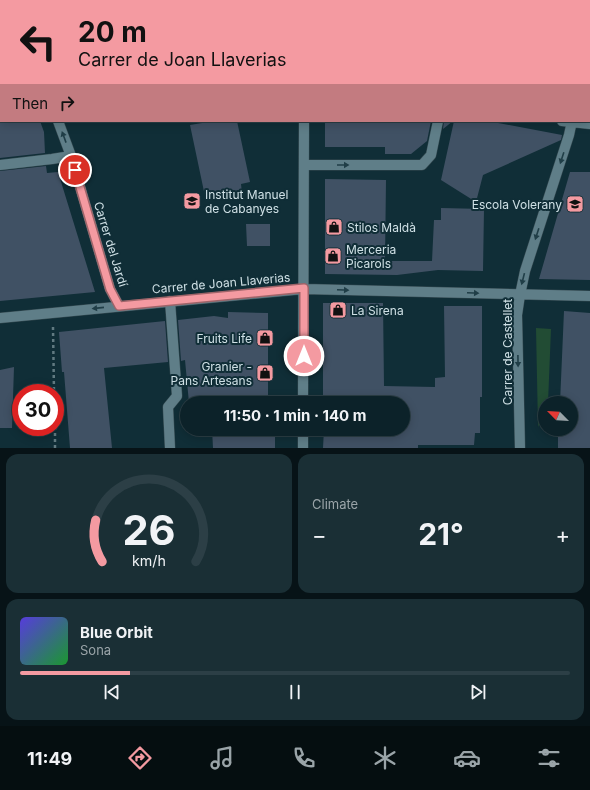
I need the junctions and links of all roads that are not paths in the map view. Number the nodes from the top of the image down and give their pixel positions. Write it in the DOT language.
graph roads {
  1 [pos="58,122"];
  2 [pos="304,122"];
  3 [pos="438,122"];
  4 [pos="573,122"];
  5 [pos="590,124"];
  6 [pos="71,156"];
  7 [pos="0,165"];
  8 [pos="304,165"];
  9 [pos="304,288"];
  10 [pos="520,294"];
  11 [pos="590,296"];
  12 [pos="170,301"];
  13 [pos="119,306"];
  14 [pos="0,318"];
  15 [pos="303,396"];
  16 [pos="303,436"];
  17 [pos="170,448"];
  18 [pos="303,448"];
  19 [pos="520,448"];
  6 -- 1 [label="street, Carrer del Jardí, one-way"];
  2 -- 8 [label="street"];
  8 -- 3 [label="street, one-way"];
  4 -- 5 [label="street"];
  4 -- 10 [label="street, Carrer de Castellet, one-way"];
  6 -- 7 [label="street"];
  6 -- 13 [label="street, Carrer del Jardí"];
  8 -- 9 [label="street"];
  9 -- 10 [label="street, Carrer de Joan Llaverias, one-way"];
  9 -- 12 [label="street, Carrer de Joan Llaverias"];
  9 -- 15 [label="street"];
  10 -- 11 [label="street, Carrer de Joan Llaverias"];
  10 -- 19 [label="street, Carrer de Castellet, one-way"];
  12 -- 13 [label="street, Carrer de Joan Llaverias"];
  12 -- 17 [label="street"];
  13 -- 14 [label="street, Carrer de Joan Llaverias, one-way"];
  16 -- 18 [label="street"];
}
